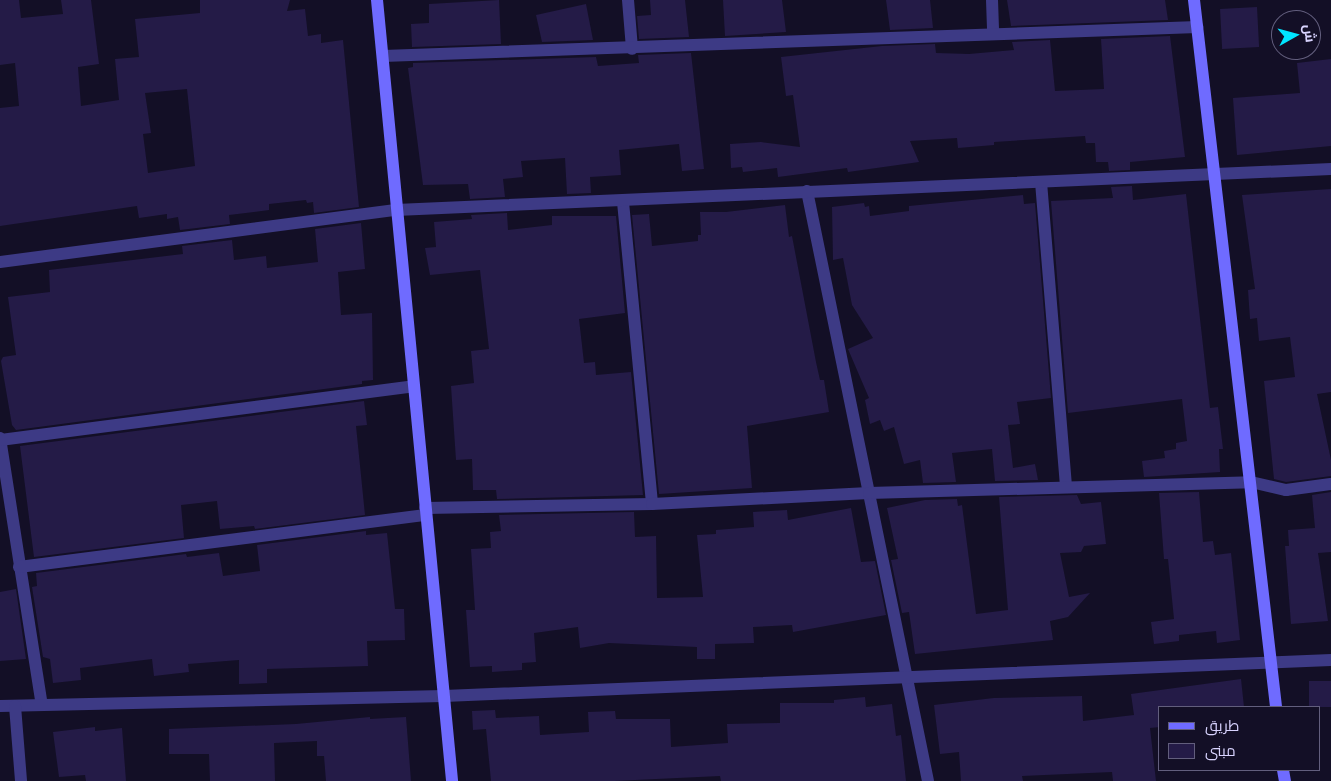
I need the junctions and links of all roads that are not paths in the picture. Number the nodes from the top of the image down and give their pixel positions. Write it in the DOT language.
graph roads {
  1 [pos="377,0"];
  2 [pos="628,0"];
  3 [pos="992,0"];
  4 [pos="1194,0"];
  5 [pos="1197,27"];
  6 [pos="994,34"];
  7 [pos="632,49"];
  8 [pos="383,56"];
  9 [pos="1331,169"];
  10 [pos="1215,173"];
  11 [pos="1041,182"];
  12 [pos="807,191"];
  13 [pos="624,202"];
  14 [pos="396,210"];
  15 [pos="0,262"];
  16 [pos="413,386"];
  17 [pos="0,439"];
  18 [pos="1251,482"];
  19 [pos="1331,484"];
  20 [pos="1066,487"];
  21 [pos="869,493"];
  22 [pos="4,503"];
  23 [pos="652,504"];
  24 [pos="426,511"];
  25 [pos="19,567"];
  26 [pos="1331,660"];
  27 [pos="1271,661"];
  28 [pos="906,678"];
  29 [pos="444,696"];
  30 [pos="42,705"];
  31 [pos="0,706"];
  32 [pos="15,706"];
  33 [pos="1276,706"];
  34 [pos="21,781"];
  35 [pos="452,781"];
  36 [pos="928,781"];
  1 -- 8 [label="street"];
  2 -- 7 [label="street"];
  3 -- 6 [label="street"];
  4 -- 5 [label="street"];
  5 -- 6 [label="street"];
  5 -- 10 [label="street"];
  6 -- 7 [label="street"];
  7 -- 8 [label="street"];
  8 -- 14 [label="street"];
  9 -- 10 [label="street"];
  10 -- 11 [label="street"];
  10 -- 18 [label="street"];
  11 -- 12 [label="street"];
  11 -- 20 [label="street"];
  12 -- 13 [label="street"];
  12 -- 21 [label="street"];
  13 -- 14 [label="street"];
  13 -- 23 [label="street"];
  14 -- 15 [label="street"];
  14 -- 16 [label="street"];
  16 -- 17 [label="street"];
  16 -- 24 [label="street"];
  17 -- 22 [label="street"];
  18 -- 19 [label="street"];
  18 -- 20 [label="street"];
  18 -- 27 [label="street"];
  20 -- 21 [label="street"];
  21 -- 23 [label="street"];
  21 -- 28 [label="street"];
  22 -- 25 [label="street"];
  23 -- 24 [label="street"];
  24 -- 25 [label="street"];
  24 -- 29 [label="street"];
  25 -- 30 [label="street"];
  26 -- 27 [label="street"];
  27 -- 28 [label="street"];
  27 -- 33 [label="street"];
  28 -- 29 [label="street"];
  28 -- 36 [label="street"];
  29 -- 30 [label="street"];
  29 -- 35 [label="street"];
  30 -- 32 [label="street"];
  31 -- 32 [label="street"];
  32 -- 34 [label="street"];
}
